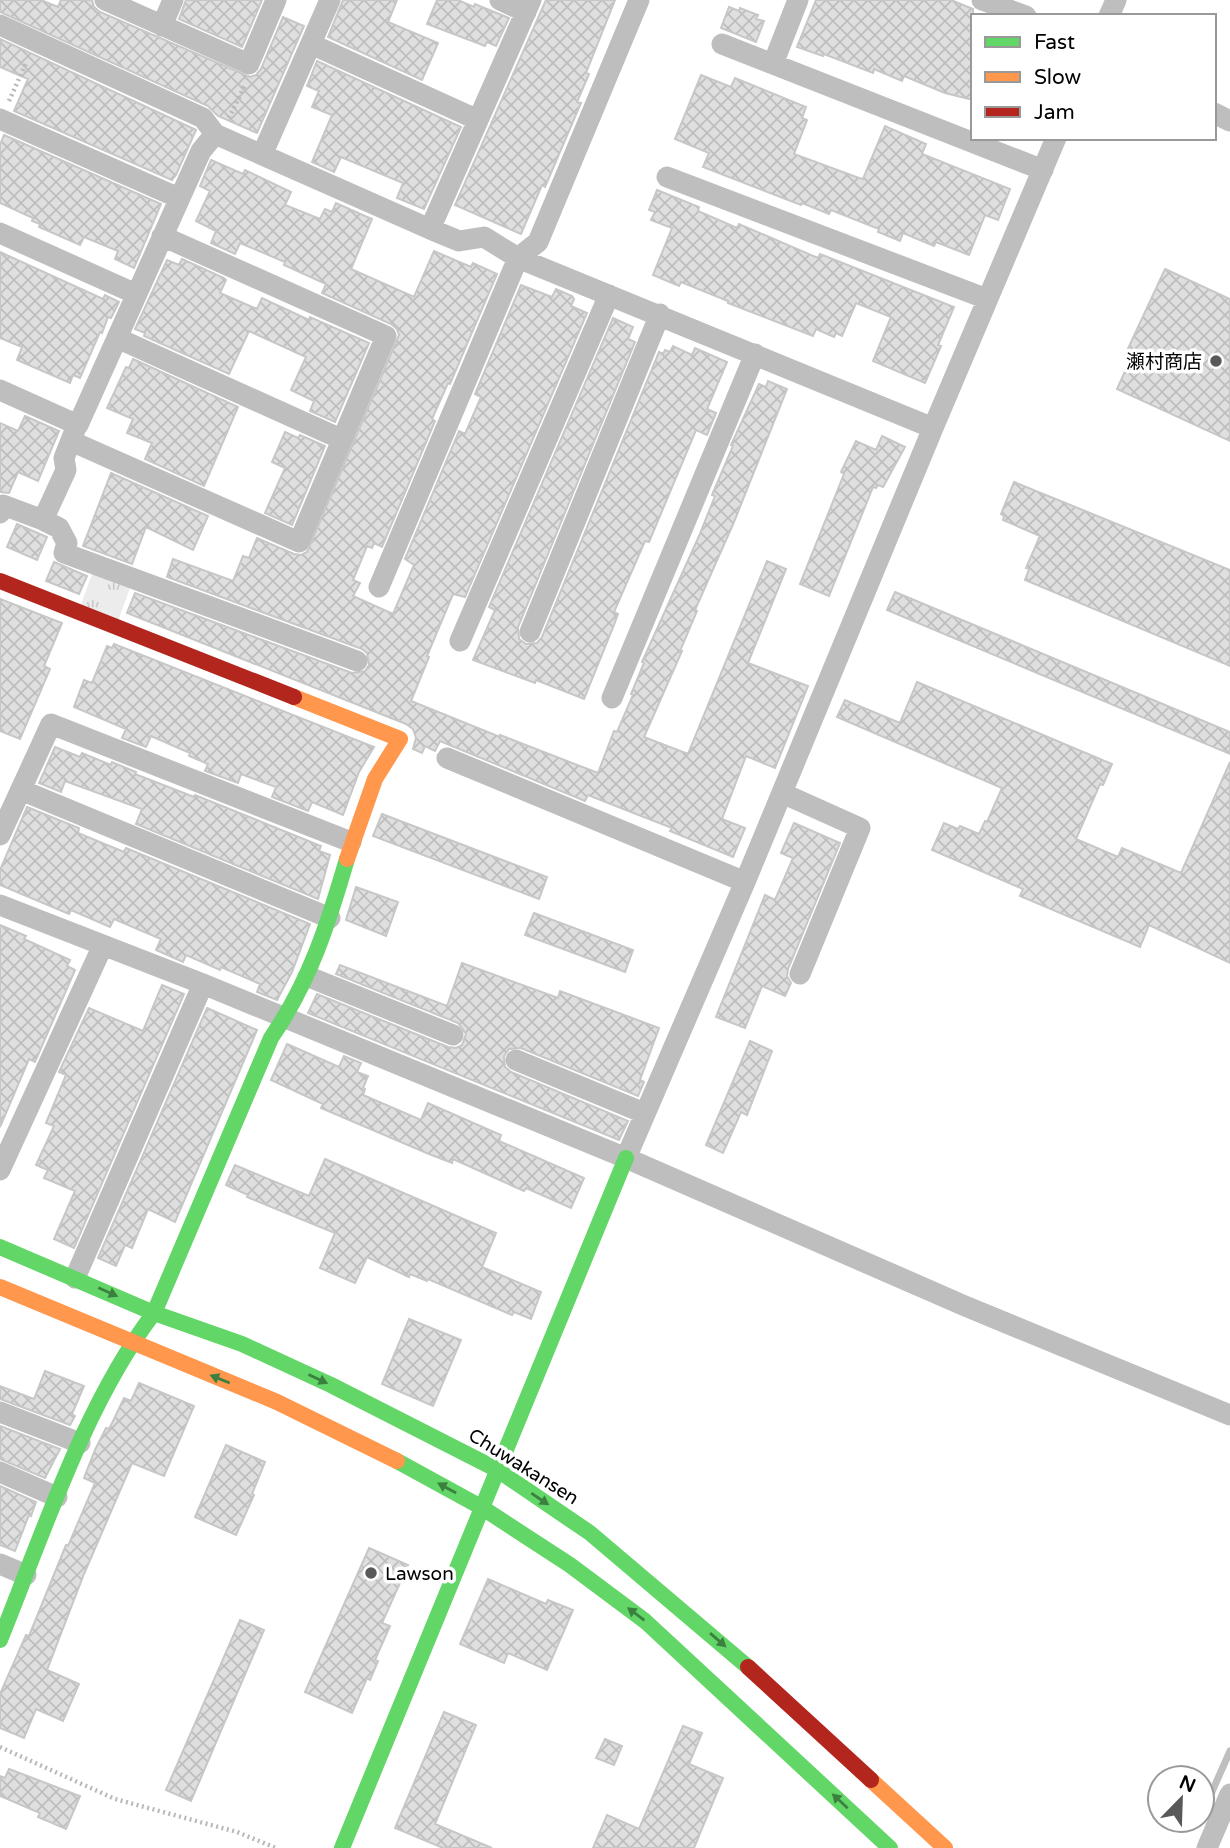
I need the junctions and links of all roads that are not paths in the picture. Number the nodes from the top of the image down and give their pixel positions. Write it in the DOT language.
graph roads {
  1 [pos="105,0"];
  2 [pos="173,0"];
  3 [pos="276,0"];
  4 [pos="330,0"];
  5 [pos="500,0"];
  6 [pos="639,0"];
  7 [pos="798,0"];
  8 [pos="982,0"];
  9 [pos="528,6"];
  10 [pos="1020,14"];
  11 [pos="0,25"];
  12 [pos="162,26"];
  13 [pos="311,44"];
  14 [pos="722,44"];
  15 [pos="773,64"];
  16 [pos="1,119"];
  17 [pos="478,120"];
  18 [pos="215,134"];
  19 [pos="1055,140"];
  20 [pos="262,155"];
  21 [pos="1043,170"];
  22 [pos="667,177"];
  23 [pos="179,198"];
  24 [pos="430,229"];
  25 [pos="0,233"];
  26 [pos="162,236"];
  27 [pos="518,258"];
  28 [pos="136,294"];
  29 [pos="609,295"];
  30 [pos="987,299"];
  31 [pos="660,314"];
  32 [pos="117,338"];
  33 [pos="755,354"];
  34 [pos="0,390"];
  35 [pos="933,428"];
  36 [pos="74,433"];
  37 [pos="341,439"];
  38 [pos="0,513"];
  39 [pos="43,520"];
  40 [pos="0,581"];
  41 [pos="379,587"];
  42 [pos="530,632"];
  43 [pos="460,641"];
  44 [pos="357,661"];
  45 [pos="612,698"];
  46 [pos="447,758"];
  47 [pos="21,790"];
  48 [pos="782,793"];
  49 [pos="0,835"];
  50 [pos="351,842"];
  51 [pos="745,882"];
  52 [pos="0,905"];
  53 [pos="330,918"];
  54 [pos="103,945"];
  55 [pos="800,974"];
  56 [pos="309,976"];
  57 [pos="203,984"];
  58 [pos="287,1018"];
  59 [pos="453,1035"];
  60 [pos="516,1060"];
  61 [pos="644,1114"];
  62 [pos="626,1158"];
  63 [pos="0,1170"];
  64 [pos="0,1247"];
  65 [pos="75,1278"];
  66 [pos="0,1287"];
  67 [pos="154,1313"];
  68 [pos="131,1343"];
  69 [pos="0,1412"];
  70 [pos="1230,1415"];
  71 [pos="80,1443"];
  72 [pos="496,1469"];
  73 [pos="0,1472"];
  74 [pos="57,1497"];
  75 [pos="481,1507"];
  76 [pos="0,1564"];
  77 [pos="26,1575"];
  78 [pos="0,1640"];
  79 [pos="1230,1794"];
  80 [pos="342,1848"];
  81 [pos="890,1848"];
  82 [pos="944,1848"];
  83 [pos="1207,1848"];
  1 -- 12 [label="street"];
  2 -- 12 [label="street"];
  3 -- 12 [label="street"];
  4 -- 13 [label="street"];
  5 -- 9 [label="street"];
  6 -- 27 [label="street"];
  7 -- 15 [label="street"];
  8 -- 10 [label="street"];
  9 -- 17 [label="street"];
  11 -- 18 [label="street"];
  13 -- 17 [label="street"];
  13 -- 20 [label="street"];
  14 -- 15 [label="street"];
  15 -- 21 [label="street"];
  16 -- 23 [label="street"];
  17 -- 24 [label="street"];
  18 -- 20 [label="street"];
  18 -- 23 [label="street"];
  19 -- 21 [label="street"];
  20 -- 24 [label="street"];
  21 -- 30 [label="street"];
  22 -- 30 [label="street"];
  23 -- 26 [label="street"];
  24 -- 27 [label="street"];
  25 -- 28 [label="street"];
  26 -- 28 [label="street"];
  26 -- 37 [label="street"];
  27 -- 29 [label="street"];
  27 -- 41 [label="street"];
  28 -- 32 [label="street"];
  29 -- 31 [label="street"];
  29 -- 43 [label="street"];
  30 -- 35 [label="street"];
  31 -- 33 [label="street"];
  31 -- 42 [label="street"];
  32 -- 36 [label="street"];
  32 -- 37 [label="street"];
  33 -- 35 [label="street"];
  33 -- 45 [label="street"];
  34 -- 36 [label="street"];
  35 -- 48 [label="street"];
  36 -- 37 [label="street"];
  36 -- 39 [label="street"];
  38 -- 39 [label="street"];
  39 -- 44 [label="street"];
  40 -- 50 [label="main road"];
  46 -- 51 [label="street"];
  47 -- 49 [label="street"];
  47 -- 50 [label="street"];
  47 -- 53 [label="street"];
  48 -- 51 [label="street"];
  48 -- 55 [label="street"];
  50 -- 53 [label="main road"];
  51 -- 61 [label="street"];
  52 -- 54 [label="street"];
  53 -- 56 [label="main road"];
  54 -- 57 [label="street"];
  54 -- 63 [label="street"];
  56 -- 58 [label="main road"];
  56 -- 59 [label="street"];
  57 -- 58 [label="street"];
  57 -- 65 [label="street"];
  58 -- 62 [label="street"];
  58 -- 67 [label="main road"];
  60 -- 61 [label="street"];
  61 -- 62 [label="street"];
  62 -- 70 [label="street"];
  62 -- 72 [label="main road"];
  64 -- 65 [label="main road, Chuwakansen"];
  65 -- 67 [label="main road, Chuwakansen, one-way"];
  66 -- 68 [label="main road"];
  67 -- 68 [label="main road"];
  67 -- 72 [label="main road, Chuwakansen, one-way"];
  68 -- 71 [label="main road"];
  75 -- 68 [label="main road, one-way"];
  69 -- 71 [label="street"];
  71 -- 74 [label="main road"];
  72 -- 75 [label="main road"];
  72 -- 82 [label="main road, Chuwakansen, one-way"];
  73 -- 74 [label="street"];
  74 -- 77 [label="main road"];
  75 -- 80 [label="main road"];
  81 -- 75 [label="main road, one-way"];
  76 -- 77 [label="street"];
  77 -- 78 [label="main road"];
  79 -- 83 [label="street"];
}
